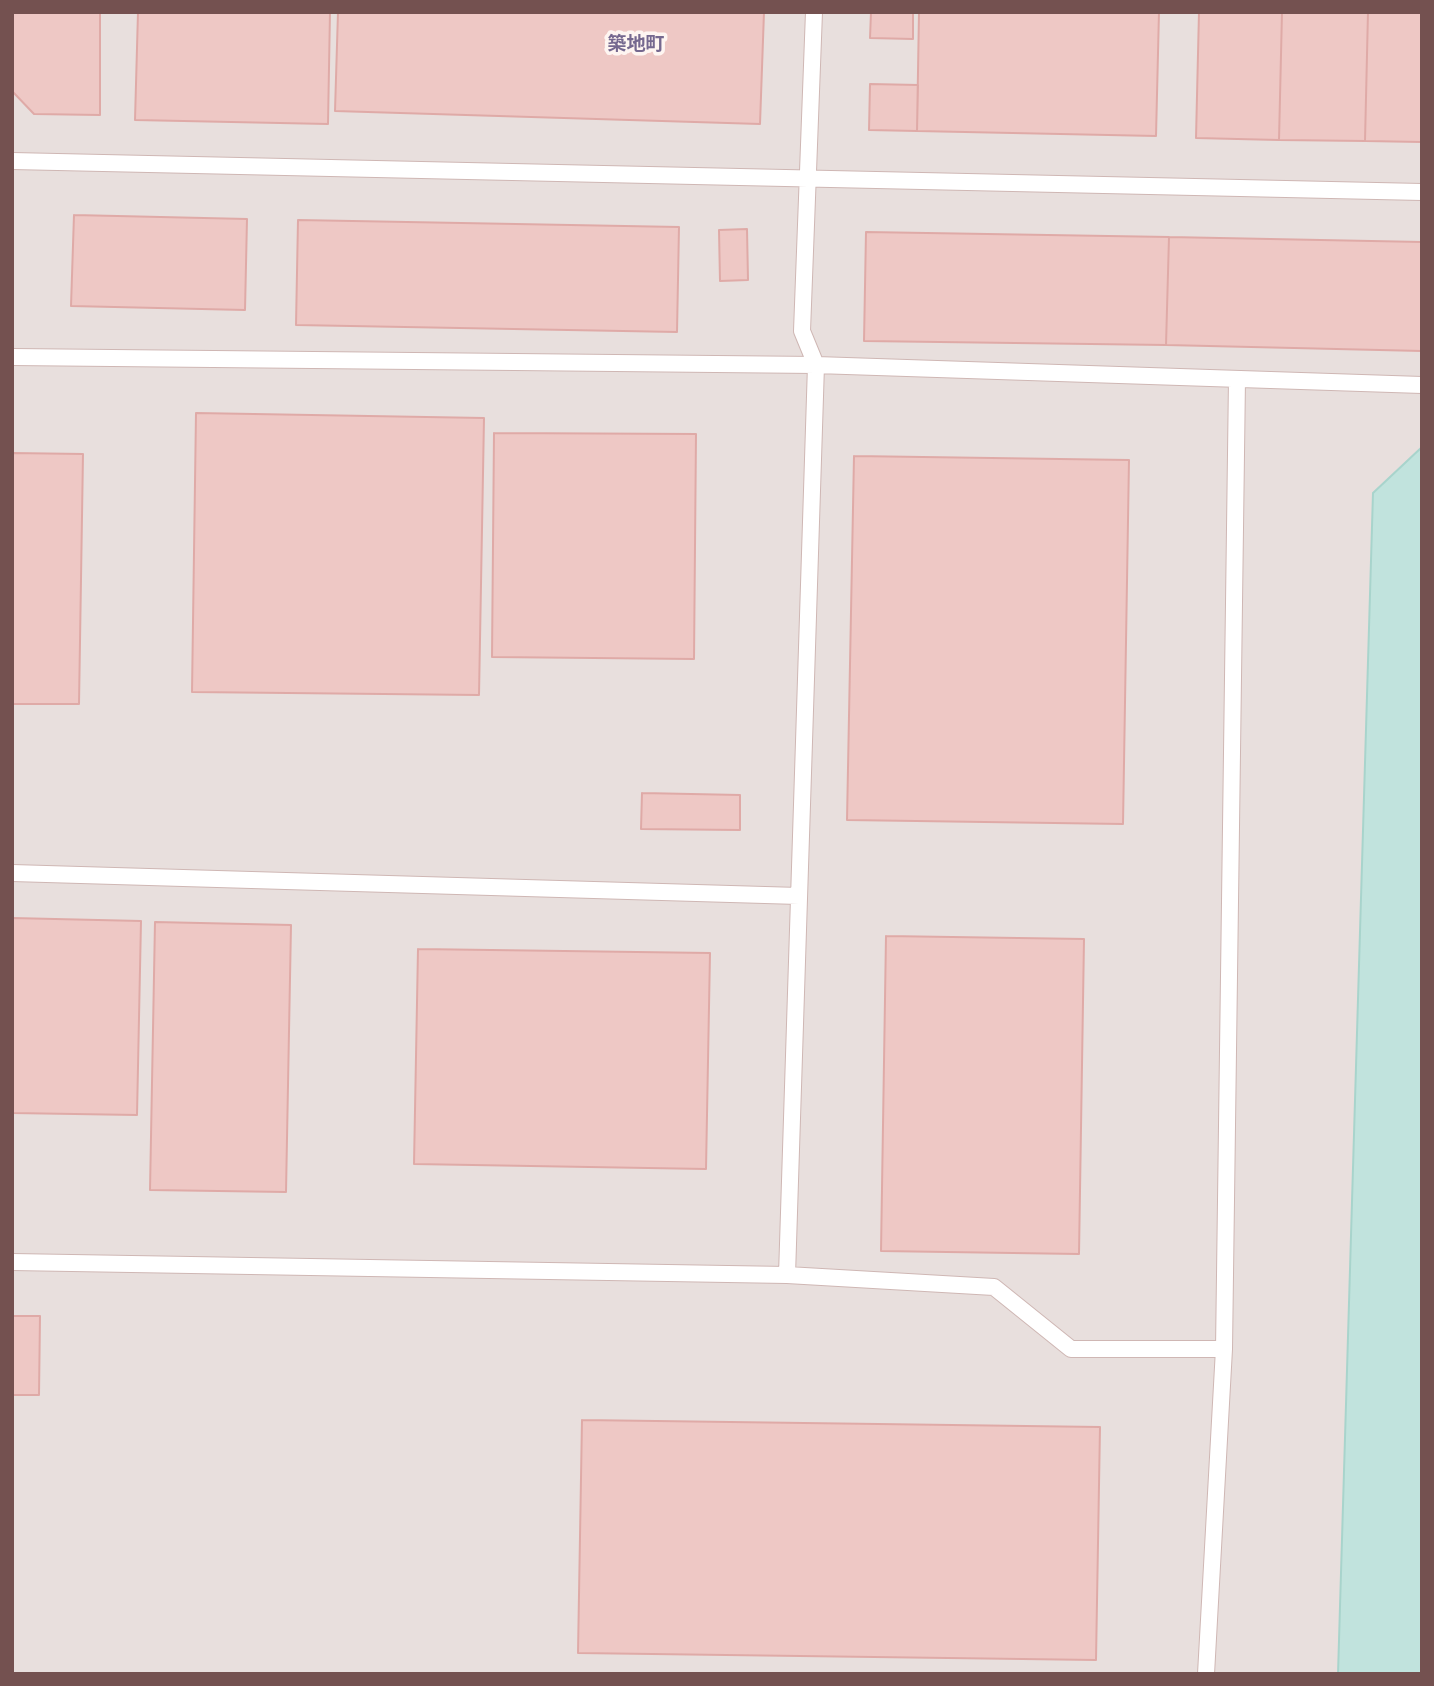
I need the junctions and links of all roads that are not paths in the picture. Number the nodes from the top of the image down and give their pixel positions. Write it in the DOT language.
graph roads {
  1 [pos="814,12"];
  2 [pos="12,161"];
  3 [pos="808,178"];
  4 [pos="1422,192"];
  5 [pos="12,357"];
  6 [pos="816,365"];
  7 [pos="1237,379"];
  8 [pos="1422,385"];
  9 [pos="12,873"];
  10 [pos="799,896"];
  11 [pos="12,1262"];
  12 [pos="787,1275"];
  13 [pos="1224,1349"];
  14 [pos="1206,1674"];
  1 -- 3 [label="lane"];
  2 -- 3 [label="lane"];
  3 -- 4 [label="lane"];
  3 -- 6 [label="lane"];
  5 -- 6 [label="lane"];
  6 -- 7 [label="lane"];
  6 -- 10 [label="lane"];
  7 -- 8 [label="lane"];
  7 -- 13 [label="lane"];
  9 -- 10 [label="lane"];
  10 -- 12 [label="lane"];
  11 -- 12 [label="lane"];
  12 -- 13 [label="lane"];
  13 -- 14 [label="lane"];
}
